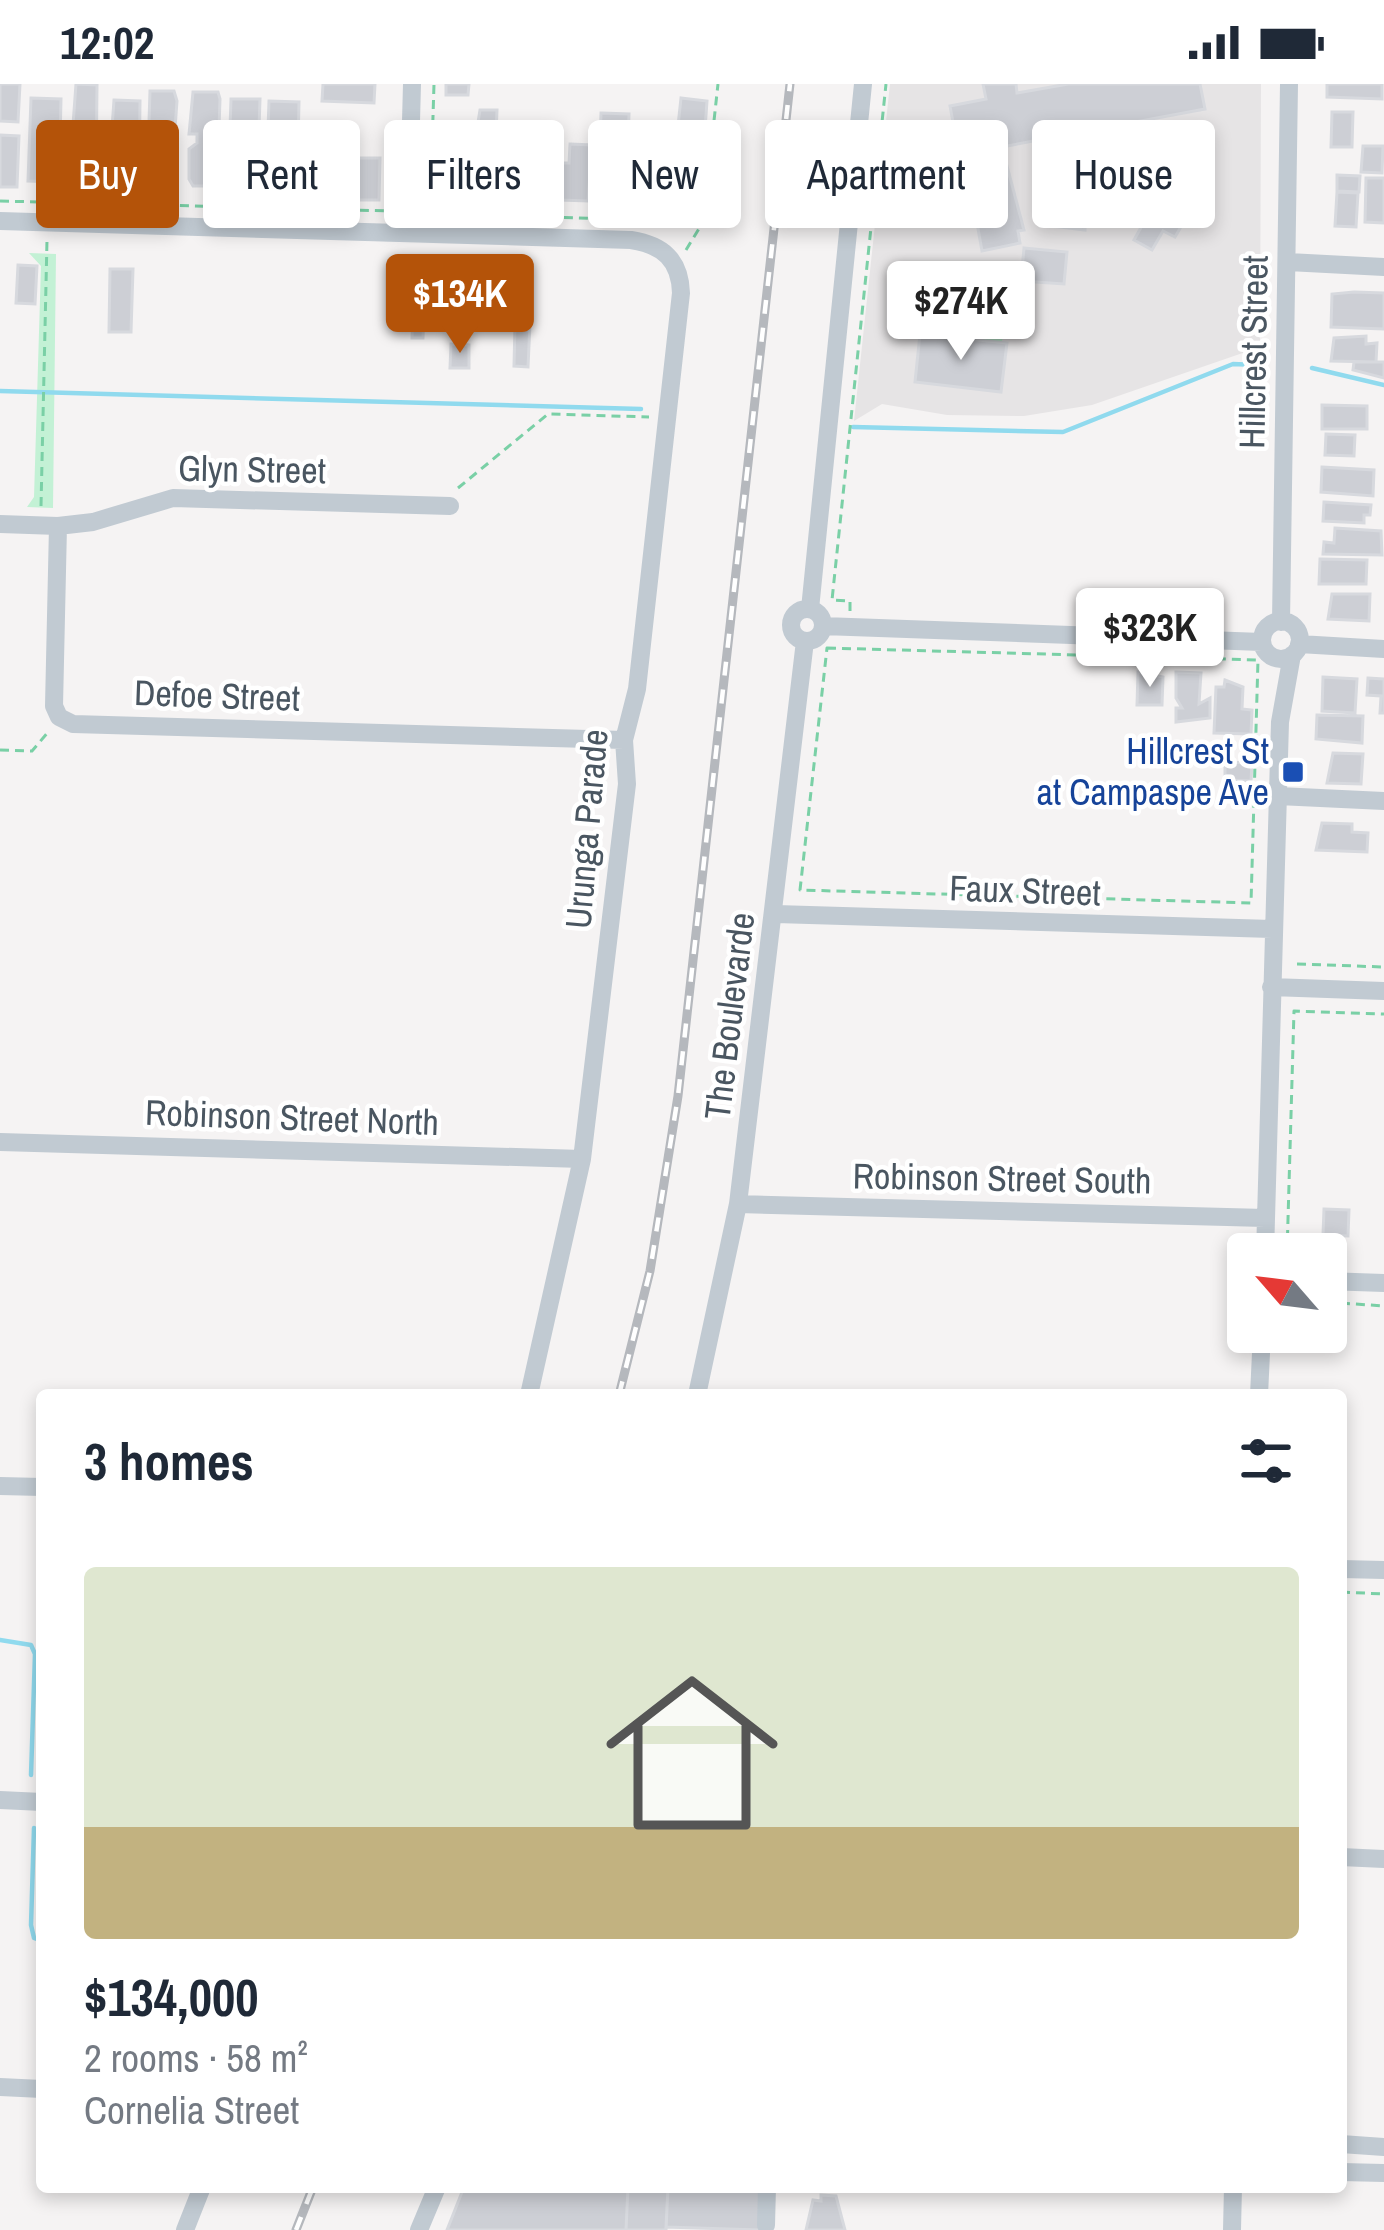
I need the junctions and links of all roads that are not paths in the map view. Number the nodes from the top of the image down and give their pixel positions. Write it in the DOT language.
graph roads {
  1 [pos="412,84"];
  2 [pos="863,84"];
  3 [pos="1289,84"];
  4 [pos="0,221"];
  5 [pos="408,232"];
  6 [pos="1288,262"];
  7 [pos="1384,267"];
  8 [pos="450,506"];
  9 [pos="0,524"];
  10 [pos="58,526"];
  11 [pos="810,609"];
  12 [pos="1281,622"];
  13 [pos="823,626"];
  14 [pos="805,641"];
  15 [pos="1266,649"];
  16 [pos="1296,649"];
  17 [pos="1384,649"];
  18 [pos="1280,722"];
  19 [pos="624,740"];
  20 [pos="1278,796"];
  21 [pos="1384,801"];
  22 [pos="776,914"];
  23 [pos="1272,929"];
  24 [pos="1271,987"];
  25 [pos="1384,991"];
  26 [pos="0,1142"];
  27 [pos="582,1159"];
  28 [pos="738,1204"];
  29 [pos="1265,1218"];
  30 [pos="1265,1233"];
  31 [pos="1347,1281"];
  32 [pos="1384,1283"];
  33 [pos="1261,1353"];
  34 [pos="530,1389"];
  35 [pos="698,1389"];
  36 [pos="1259,1389"];
  37 [pos="0,1486"];
  38 [pos="36,1487"];
  39 [pos="1347,1568"];
  40 [pos="1384,1570"];
  41 [pos="0,1800"];
  42 [pos="36,1802"];
  43 [pos="1347,1857"];
  44 [pos="1384,1859"];
  45 [pos="0,2087"];
  46 [pos="36,2089"];
  47 [pos="1347,2144"];
  48 [pos="1380,2146"];
  49 [pos="1347,2172"];
  50 [pos="1380,2173"];
  51 [pos="200,2193"];
  52 [pos="421,2193"];
  53 [pos="434,2193"];
  54 [pos="767,2193"];
  55 [pos="1234,2193"];
  56 [pos="766,2225"];
  57 [pos="185,2230"];
  58 [pos="409,2230"];
  59 [pos="419,2230"];
  60 [pos="1232,2230"];
  1 -- 5 [label="street"];
  2 -- 11 [label="street"];
  3 -- 6 [label="street, Hillcrest Street"];
  4 -- 5 [label="street"];
  5 -- 19 [label="street, Urunga Parade"];
  6 -- 7 [label="street"];
  6 -- 12 [label="street, Hillcrest Street"];
  8 -- 10 [label="street, Glyn Street"];
  9 -- 10 [label="street"];
  10 -- 19 [label="street, Defoe Street"];
  11 -- 13 [label="street"];
  11 -- 14 [label="street"];
  12 -- 15 [label="street"];
  12 -- 16 [label="street"];
  13 -- 14 [label="street"];
  13 -- 15 [label="street"];
  14 -- 22 [label="street, The Boulevarde"];
  15 -- 16 [label="street"];
  15 -- 18 [label="street"];
  16 -- 17 [label="street"];
  16 -- 18 [label="street"];
  18 -- 20 [label="street"];
  19 -- 27 [label="street, Urunga Parade"];
  20 -- 21 [label="street"];
  20 -- 23 [label="street"];
  22 -- 23 [label="street, Faux Street"];
  22 -- 28 [label="street, The Boulevarde"];
  23 -- 24 [label="street"];
  24 -- 25 [label="street"];
  24 -- 29 [label="street"];
  26 -- 27 [label="street, Robinson Street North"];
  27 -- 34 [label="street, Urunga Parade"];
  28 -- 29 [label="street, Robinson Street South"];
  28 -- 35 [label="street, The Boulevarde"];
  29 -- 30 [label="street"];
  31 -- 32 [label="street"];
  33 -- 36 [label="street"];
  37 -- 38 [label="street"];
  39 -- 40 [label="street"];
  41 -- 42 [label="street"];
  43 -- 44 [label="street"];
  45 -- 46 [label="street"];
  47 -- 48 [label="street"];
  48 -- 50 [label="street"];
  49 -- 50 [label="street"];
  51 -- 57 [label="street"];
  52 -- 58 [label="street"];
  53 -- 59 [label="street"];
  54 -- 56 [label="street"];
  55 -- 60 [label="street"];
}
